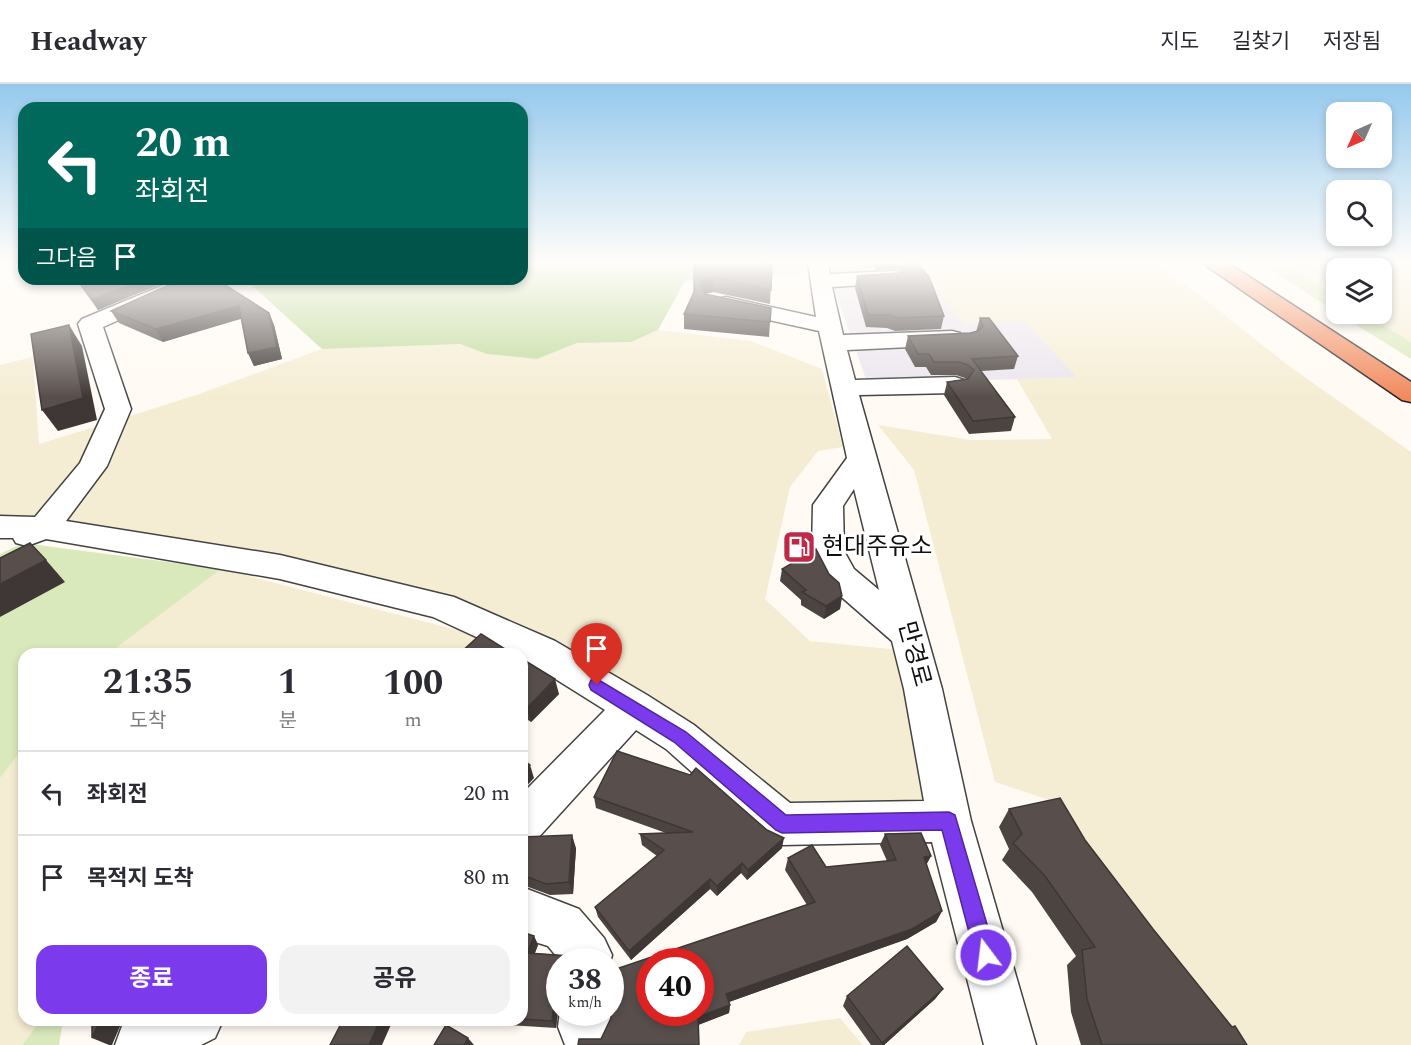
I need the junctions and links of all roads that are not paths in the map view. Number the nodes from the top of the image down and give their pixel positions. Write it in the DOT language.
graph roads {
  1 [pos="123,308"];
  2 [pos="737,308"];
  3 [pos="827,308"];
  4 [pos="1282,308"];
  5 [pos="1315,308"];
  6 [pos="832,335"];
  7 [pos="966,337"];
  8 [pos="1411,369"];
  9 [pos="955,385"];
  10 [pos="845,388"];
  11 [pos="1411,394"];
  12 [pos="861,458"];
  13 [pos="0,527"];
  14 [pos="42,528"];
  15 [pos="0,548"];
  16 [pos="909,635"];
  17 [pos="633,708"];
  18 [pos="528,818"];
  19 [pos="949,821"];
  20 [pos="528,915"];
  21 [pos="580,948"];
  22 [pos="184,1026"];
  23 [pos="141,1045"];
  24 [pos="1010,1045"];
  1 -- 14 [label="street"];
  2 -- 6 [label="street"];
  3 -- 6 [label="street, 만경로"];
  4 -- 11 [label="highway"];
  5 -- 8 [label="highway"];
  6 -- 7 [label="street"];
  6 -- 10 [label="street, 만경로"];
  9 -- 10 [label="street"];
  10 -- 12 [label="street, 만경로"];
  12 -- 16 [label="street, 만경로"];
  12 -- 16 [label="street"];
  13 -- 14 [label="street"];
  14 -- 15 [label="street"];
  14 -- 17 [label="street"];
  16 -- 19 [label="street, 만경로"];
  17 -- 18 [label="street"];
  17 -- 19 [label="street"];
  19 -- 24 [label="street, 만경로"];
  20 -- 21 [label="street"];
  22 -- 23 [label="street"];
}
